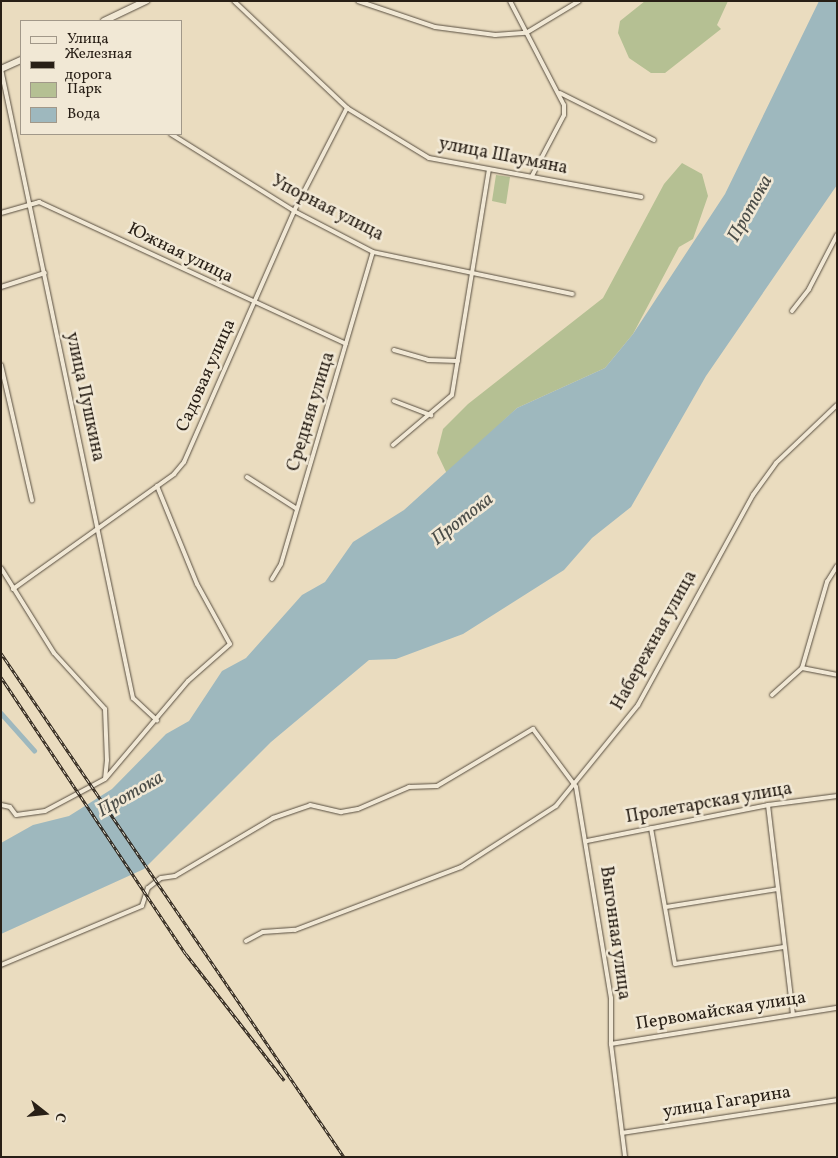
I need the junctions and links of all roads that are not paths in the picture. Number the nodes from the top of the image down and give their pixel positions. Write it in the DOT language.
graph roads {
  1 [pos="146,1"];
  2 [pos="234,1"];
  3 [pos="358,1"];
  4 [pos="510,1"];
  5 [pos="579,1"];
  6 [pos="106,20"];
  7 [pos="526,33"];
  8 [pos="20,60"];
  9 [pos="1,69"];
  10 [pos="560,93"];
  11 [pos="347,108"];
  12 [pos="173,135"];
  13 [pos="654,140"];
  14 [pos="489,170"];
  15 [pos="532,176"];
  16 [pos="641,197"];
  17 [pos="30,203"];
  18 [pos="294,212"];
  19 [pos="1,213"];
  20 [pos="837,235"];
  21 [pos="374,252"];
  22 [pos="44,273"];
  23 [pos="470,273"];
  24 [pos="1,287"];
  25 [pos="573,294"];
  26 [pos="253,305"];
  27 [pos="792,311"];
  28 [pos="346,344"];
  29 [pos="394,350"];
  30 [pos="458,361"];
  31 [pos="1,365"];
  32 [pos="2,375"];
  33 [pos="394,401"];
  34 [pos="837,405"];
  35 [pos="431,415"];
  36 [pos="393,445"];
  37 [pos="247,477"];
  38 [pos="157,486"];
  39 [pos="32,500"];
  40 [pos="298,509"];
  41 [pos="97,530"];
  42 [pos="837,566"];
  43 [pos="1,568"];
  44 [pos="272,579"];
  45 [pos="13,588"];
  46 [pos="802,668"];
  47 [pos="837,675"];
  48 [pos="772,695"];
  49 [pos="157,720"];
  50 [pos="105,779"];
  51 [pos="576,787"];
  52 [pos="837,796"];
  53 [pos="768,805"];
  54 [pos="1,806"];
  55 [pos="650,828"];
  56 [pos="587,841"];
  57 [pos="778,889"];
  58 [pos="666,907"];
  59 [pos="246,941"];
  60 [pos="784,947"];
  61 [pos="1,965"];
  62 [pos="837,1008"];
  63 [pos="793,1014"];
  64 [pos="611,1044"];
  65 [pos="837,1100"];
  66 [pos="622,1133"];
  67 [pos="626,1157"];
  1 -- 6 [label="street"];
  2 -- 11 [label="street, улица Шаумяна"];
  3 -- 7 [label="street"];
  4 -- 7 [label="street"];
  5 -- 7 [label="street"];
  7 -- 10 [label="street"];
  8 -- 9 [label="street"];
  9 -- 17 [label="street, улица Пушкина"];
  10 -- 13 [label="street"];
  10 -- 15 [label="street"];
  11 -- 14 [label="street, улица Шаумяна"];
  11 -- 18 [label="street, Садовая улица"];
  12 -- 18 [label="street, Упорная улица"];
  14 -- 15 [label="street, улица Шаумяна"];
  14 -- 23 [label="street"];
  15 -- 16 [label="street, улица Шаумяна"];
  17 -- 19 [label="street"];
  17 -- 22 [label="street, улица Пушкина"];
  17 -- 26 [label="street, Южная улица"];
  18 -- 21 [label="street, Упорная улица"];
  18 -- 26 [label="street, Садовая улица"];
  20 -- 27 [label="street"];
  21 -- 23 [label="street, Упорная улица"];
  21 -- 28 [label="street, Средняя улица"];
  22 -- 24 [label="street"];
  22 -- 41 [label="street, улица Пушкина"];
  23 -- 25 [label="street, Упорная улица"];
  23 -- 30 [label="street"];
  26 -- 28 [label="street, Южная улица"];
  26 -- 38 [label="street, Садовая улица"];
  28 -- 40 [label="street, Средняя улица"];
  29 -- 30 [label="street"];
  30 -- 35 [label="street"];
  31 -- 32 [label="street"];
  32 -- 39 [label="street"];
  33 -- 35 [label="street"];
  34 -- 51 [label="street, Набережная улица"];
  35 -- 36 [label="street"];
  37 -- 40 [label="street"];
  38 -- 41 [label="street, Садовая улица"];
  38 -- 49 [label="street"];
  40 -- 44 [label="street, Средняя улица"];
  41 -- 45 [label="street, Садовая улица"];
  41 -- 49 [label="street, улица Пушкина"];
  42 -- 46 [label="street"];
  43 -- 45 [label="street"];
  45 -- 50 [label="street"];
  46 -- 47 [label="street"];
  46 -- 48 [label="street"];
  49 -- 50 [label="street"];
  50 -- 54 [label="street"];
  51 -- 56 [label="street, Выгонная улица"];
  51 -- 59 [label="street, Набережная улица"];
  51 -- 61 [label="street, Выгонная улица"];
  52 -- 53 [label="street, Пролетарская улица"];
  53 -- 55 [label="street, Пролетарская улица"];
  53 -- 57 [label="street"];
  55 -- 56 [label="street, Пролетарская улица"];
  55 -- 58 [label="street"];
  56 -- 64 [label="street, Выгонная улица"];
  57 -- 58 [label="street"];
  57 -- 60 [label="street"];
  58 -- 60 [label="street"];
  60 -- 63 [label="street"];
  62 -- 63 [label="street, Первомайская улица"];
  63 -- 64 [label="street, Первомайская улица"];
  64 -- 66 [label="street, Выгонная улица"];
  65 -- 66 [label="street, улица Гагарина"];
  66 -- 67 [label="street, Выгонная улица"];
}
